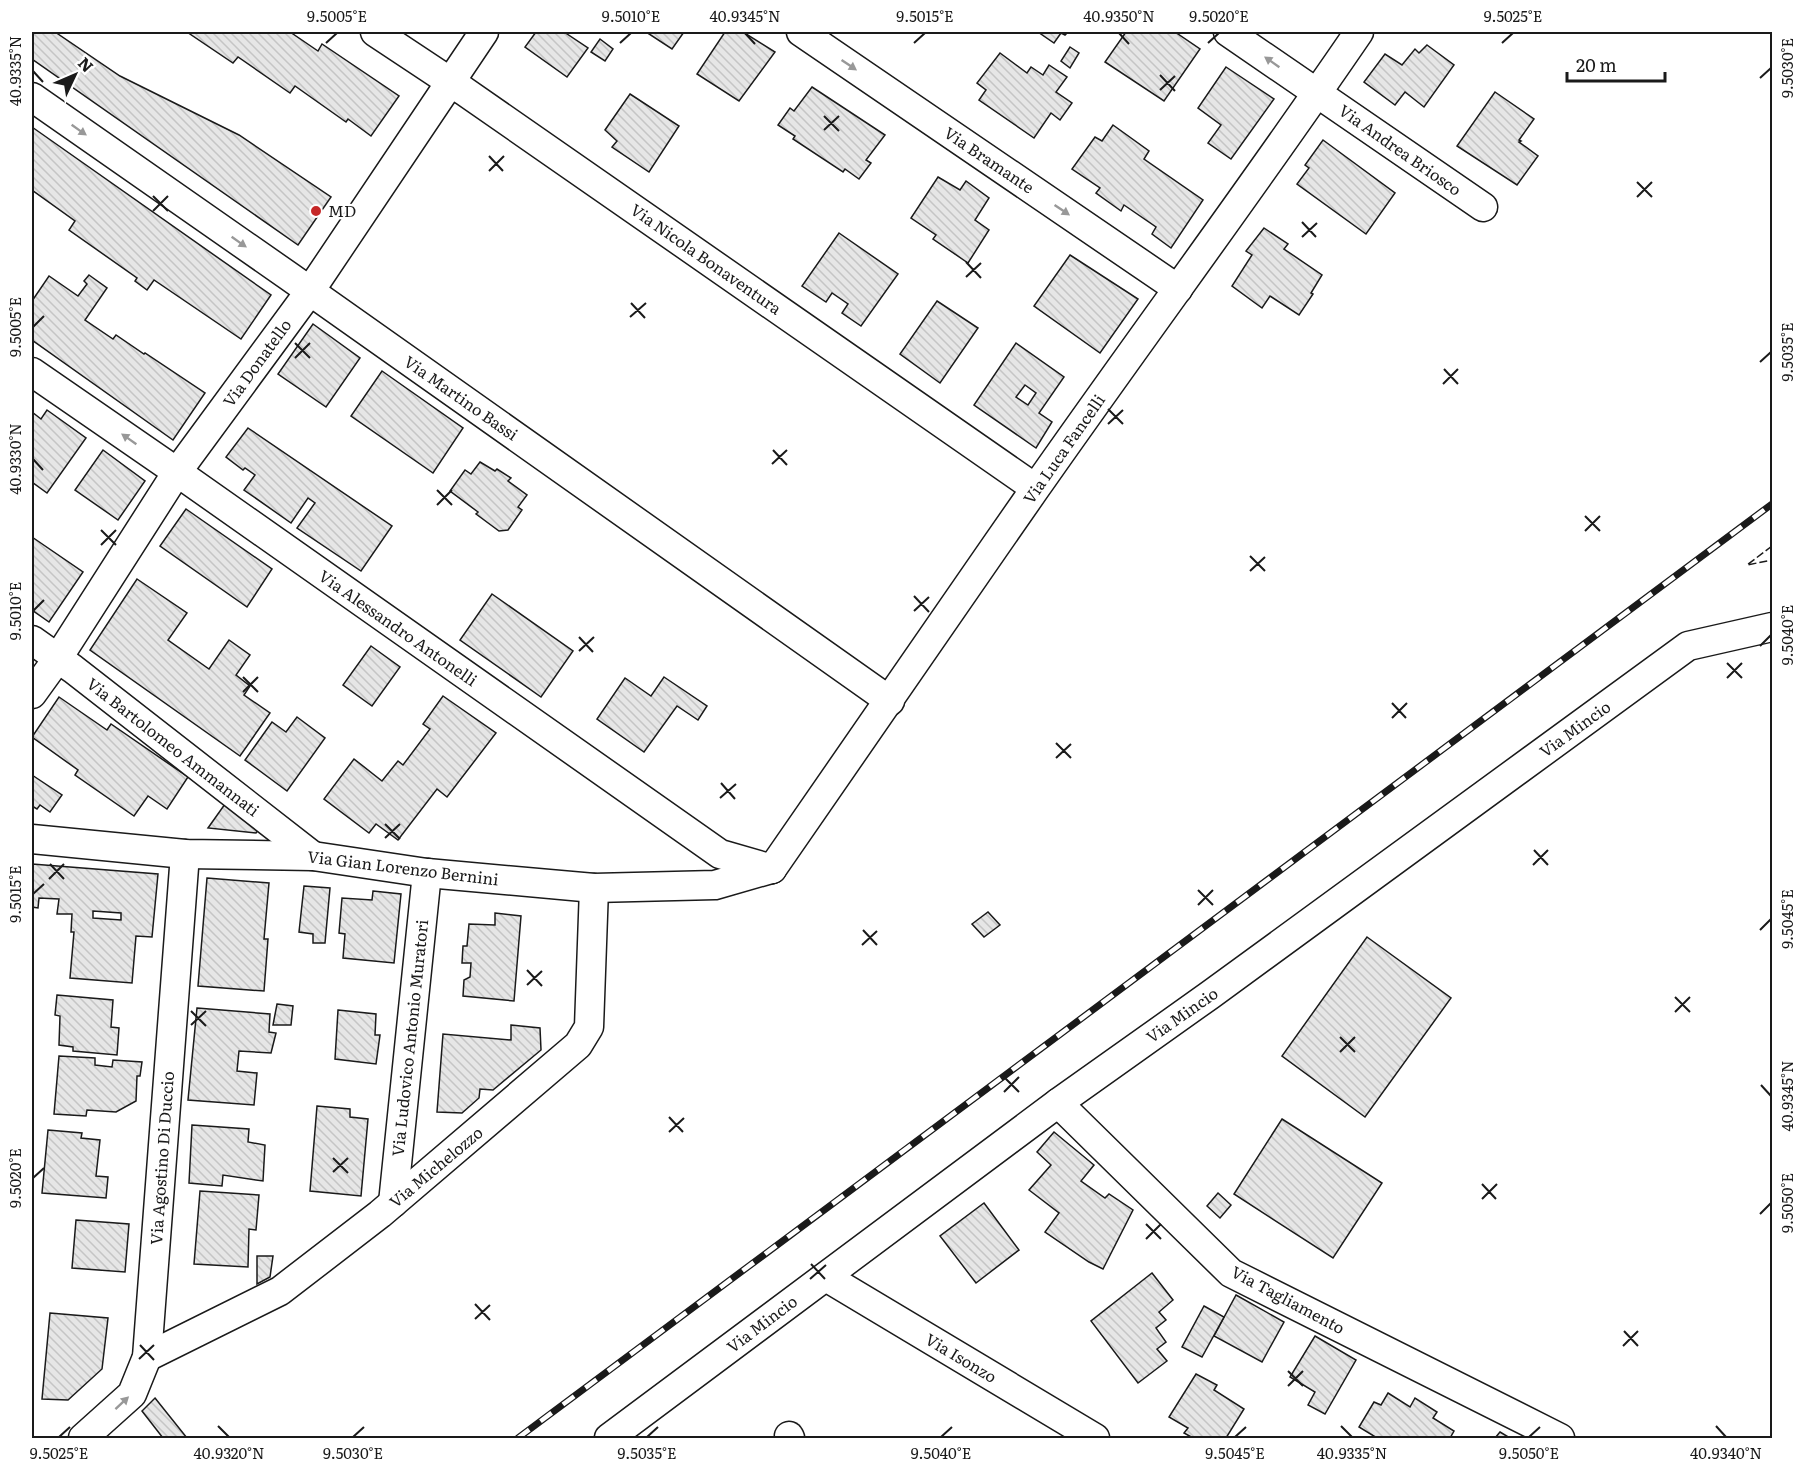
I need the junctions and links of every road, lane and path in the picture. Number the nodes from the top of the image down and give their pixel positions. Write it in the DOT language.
graph roads {
  1 [pos="375,32"];
  2 [pos="484,32"];
  3 [pos="801,32"];
  4 [pos="1228,32"];
  5 [pos="1359,32"];
  6 [pos="450,82"];
  7 [pos="1317,93"];
  8 [pos="32,97"];
  9 [pos="1484,207"];
  10 [pos="1178,290"];
  11 [pos="310,291"];
  12 [pos="32,372"];
  13 [pos="177,472"];
  14 [pos="1035,488"];
  15 [pos="1773,627"];
  16 [pos="32,640"];
  17 [pos="58,658"];
  18 [pos="32,694"];
  19 [pos="890,701"];
  20 [pos="32,839"];
  21 [pos="185,854"];
  22 [pos="314,856"];
  23 [pos="772,869"];
  24 [pos="426,873"];
  25 [pos="594,888"];
  26 [pos="1058,1102"];
  27 [pos="393,1203"];
  28 [pos="826,1277"];
  29 [pos="147,1357"];
  30 [pos="83,1438"];
  31 [pos="609,1438"];
  32 [pos="1095,1438"];
  33 [pos="1560,1438"];
  1 -- 6 [label="street, Via Nicola Bonaventura"];
  2 -- 6 [label="street, Via Donatello"];
  3 -- 10 [label="street, Via Bramante, one-way"];
  7 -- 4 [label="street, Via Andrea Briosco, one-way"];
  5 -- 7 [label="street, Via Luca Fancelli"];
  6 -- 11 [label="street, Via Donatello"];
  6 -- 14 [label="street, Via Nicola Bonaventura"];
  7 -- 9 [label="street, Via Andrea Briosco"];
  7 -- 10 [label="street, Via Luca Fancelli"];
  8 -- 11 [label="street, Via Martino Bassi, one-way"];
  10 -- 14 [label="street, Via Luca Fancelli"];
  11 -- 13 [label="street, Via Donatello"];
  11 -- 19 [label="street, Via Martino Bassi"];
  13 -- 12 [label="street, Via Alessandro Antonelli, one-way"];
  13 -- 17 [label="street, Via Donatello"];
  13 -- 23 [label="street, Via Alessandro Antonelli"];
  14 -- 19 [label="street, Via Luca Fancelli"];
  15 -- 26 [label="street, Via Mincio"];
  16 -- 17 [label="street, Via Bartolomeo Ammannati"];
  17 -- 18 [label="street, Via Donatello"];
  17 -- 22 [label="street, Via Bartolomeo Ammannati"];
  19 -- 23 [label="street, Via Luca Fancelli"];
  20 -- 21 [label="street, Via Gian Lorenzo Bernini"];
  21 -- 22 [label="street, Via Gian Lorenzo Bernini"];
  21 -- 29 [label="street, Via Agostino Di Duccio"];
  22 -- 24 [label="street, Via Gian Lorenzo Bernini"];
  23 -- 25 [label="street, Via Gian Lorenzo Bernini"];
  24 -- 25 [label="street, Via Gian Lorenzo Bernini"];
  24 -- 27 [label="street, Via Ludovico Antonio Muratori"];
  25 -- 27 [label="street, Via Michelozzo"];
  26 -- 28 [label="street, Via Mincio"];
  26 -- 33 [label="street, Via Tagliamento"];
  27 -- 29 [label="street, Via Michelozzo"];
  28 -- 31 [label="street, Via Mincio"];
  28 -- 32 [label="street, Via Isonzo"];
  30 -- 29 [label="street, Via Agostino Di Duccio, one-way"];
}
